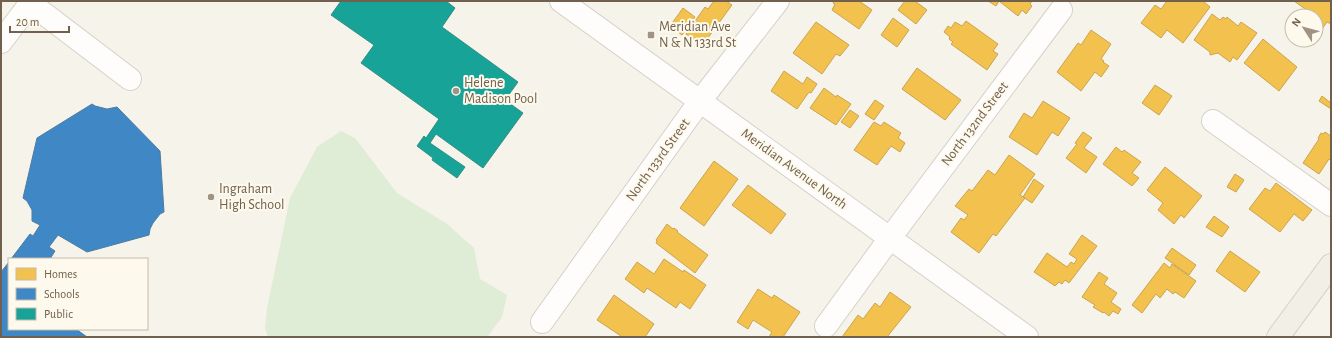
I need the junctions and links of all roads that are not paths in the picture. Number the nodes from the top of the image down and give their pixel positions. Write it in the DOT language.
graph roads {
  1 [pos="561,1"];
  2 [pos="778,1"];
  3 [pos="31,2"];
  4 [pos="1061,10"];
  5 [pos="1,42"];
  6 [pos="130,79"];
  7 [pos="700,101"];
  8 [pos="1214,120"];
  9 [pos="1331,205"];
  10 [pos="890,238"];
  11 [pos="1331,265"];
  12 [pos="542,322"];
  13 [pos="826,326"];
  14 [pos="1027,337"];
  15 [pos="1278,337"];
  1 -- 7 [label="street, Meridian Avenue North"];
  2 -- 7 [label="street, North 133rd Street"];
  3 -- 5 [label="street"];
  3 -- 6 [label="street"];
  4 -- 10 [label="street, North 132nd Street"];
  7 -- 10 [label="street, Meridian Avenue North"];
  7 -- 12 [label="street, North 133rd Street"];
  8 -- 9 [label="street"];
  10 -- 13 [label="street, North 132nd Street"];
  10 -- 14 [label="street, Meridian Avenue North"];
  11 -- 15 [label="main road"];
}
